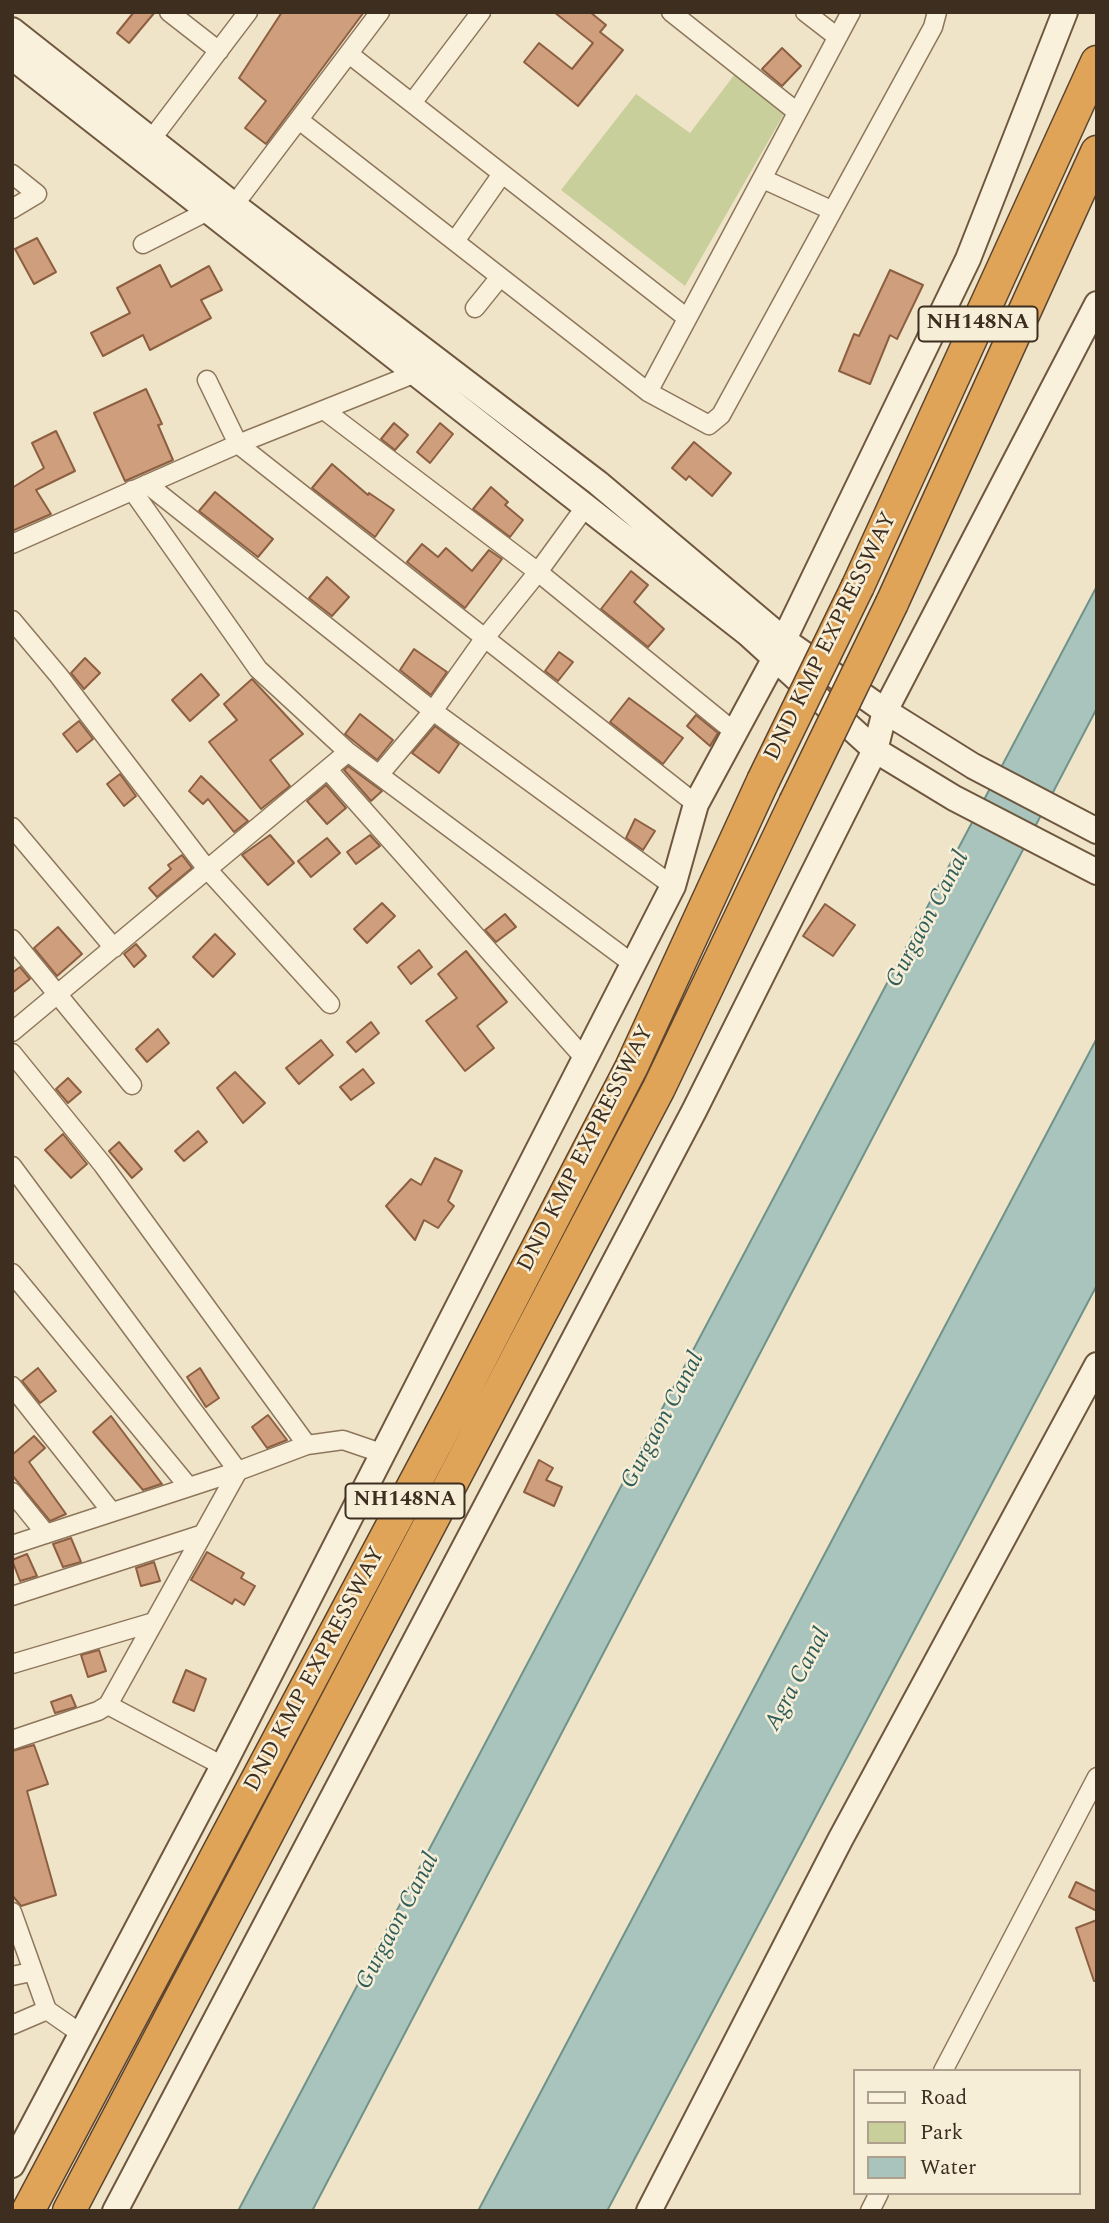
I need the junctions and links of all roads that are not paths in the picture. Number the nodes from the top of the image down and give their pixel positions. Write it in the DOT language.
graph roads {
  1 [pos="169,12"];
  2 [pos="248,12"];
  3 [pos="380,12"];
  4 [pos="481,12"];
  5 [pos="671,12"];
  6 [pos="805,12"];
  7 [pos="851,12"];
  8 [pos="937,12"];
  9 [pos="1065,12"];
  10 [pos="12,30"];
  11 [pos="836,36"];
  12 [pos="219,51"];
  13 [pos="349,54"];
  14 [pos="13,58"];
  15 [pos="1097,62"];
  16 [pos="412,103"];
  17 [pos="797,112"];
  18 [pos="299,120"];
  19 [pos="145,148"];
  20 [pos="1097,152"];
  21 [pos="12,174"];
  22 [pos="502,174"];
  23 [pos="763,179"];
  24 [pos="234,205"];
  25 [pos="12,208"];
  26 [pos="831,210"];
  27 [pos="208,211"];
  28 [pos="455,241"];
  29 [pos="144,244"];
  30 [pos="500,277"];
  31 [pos="1097,304"];
  32 [pos="475,308"];
  33 [pos="687,318"];
  34 [pos="416,373"];
  35 [pos="207,380"];
  36 [pos="648,392"];
  37 [pos="324,410"];
  38 [pos="238,443"];
  39 [pos="140,487"];
  40 [pos="586,506"];
  41 [pos="12,544"];
  42 [pos="538,572"];
  43 [pos="12,620"];
  44 [pos="484,639"];
  45 [pos="779,649"];
  46 [pos="885,711"];
  47 [pos="433,712"];
  48 [pos="737,734"];
  49 [pos="875,750"];
  50 [pos="348,752"];
  51 [pos="327,770"];
  52 [pos="379,775"];
  53 [pos="696,804"];
  54 [pos="12,827"];
  55 [pos="1097,831"];
  56 [pos="207,869"];
  57 [pos="1097,872"];
  58 [pos="673,886"];
  59 [pos="12,939"];
  60 [pos="114,948"];
  61 [pos="633,964"];
  62 [pos="59,995"];
  63 [pos="330,1004"];
  64 [pos="12,1032"];
  65 [pos="12,1053"];
  66 [pos="586,1060"];
  67 [pos="132,1085"];
  68 [pos="12,1166"];
  69 [pos="12,1273"];
  70 [pos="1097,1365"];
  71 [pos="12,1386"];
  72 [pos="307,1445"];
  73 [pos="384,1454"];
  74 [pos="238,1471"];
  75 [pos="188,1486"];
  76 [pos="12,1492"];
  77 [pos="111,1511"];
  78 [pos="46,1534"];
  79 [pos="200,1535"];
  80 [pos="12,1545"];
  81 [pos="12,1596"];
  82 [pos="154,1622"];
  83 [pos="12,1664"];
  84 [pos="108,1705"];
  85 [pos="12,1740"];
  86 [pos="223,1766"];
  87 [pos="1097,1777"];
  88 [pos="12,1912"];
  89 [pos="32,1972"];
  90 [pos="12,1976"];
  91 [pos="47,2010"];
  92 [pos="12,2025"];
  93 [pos="80,2033"];
  94 [pos="944,2069"];
  95 [pos="19,2142"];
  96 [pos="12,2165"];
  97 [pos="878,2195"];
  98 [pos="28,2211"];
  99 [pos="69,2211"];
  100 [pos="115,2211"];
  101 [pos="649,2211"];
  102 [pos="870,2211"];
  1 -- 12 [label="street"];
  2 -- 12 [label="street"];
  3 -- 13 [label="street"];
  4 -- 16 [label="street"];
  5 -- 17 [label="street"];
  6 -- 11 [label="street"];
  7 -- 11 [label="street"];
  8 -- 26 [label="street"];
  9 -- 45 [label="street"];
  10 -- 19 [label="street"];
  11 -- 17 [label="street"];
  12 -- 19 [label="street"];
  13 -- 16 [label="street"];
  13 -- 18 [label="street"];
  14 -- 19 [label="street"];
  15 -- 98 [label="highway, DND KMP EXPRESSWAY / NH148NA, bridge"];
  16 -- 22 [label="street"];
  17 -- 23 [label="street"];
  18 -- 24 [label="street"];
  18 -- 28 [label="street"];
  19 -- 24 [label="street"];
  19 -- 27 [label="street"];
  20 -- 99 [label="highway, DND KMP EXPRESSWAY / NH148NA, bridge"];
  21 -- 25 [label="street"];
  22 -- 28 [label="street"];
  22 -- 33 [label="street"];
  23 -- 26 [label="street"];
  23 -- 33 [label="street"];
  24 -- 45 [label="street"];
  26 -- 36 [label="street"];
  27 -- 29 [label="street"];
  27 -- 34 [label="street"];
  28 -- 30 [label="street"];
  30 -- 32 [label="street"];
  30 -- 36 [label="street"];
  31 -- 46 [label="street"];
  33 -- 36 [label="street"];
  34 -- 37 [label="street"];
  34 -- 40 [label="street"];
  35 -- 38 [label="street"];
  37 -- 38 [label="street"];
  37 -- 42 [label="street"];
  38 -- 39 [label="street"];
  38 -- 44 [label="street"];
  39 -- 41 [label="street"];
  39 -- 47 [label="street"];
  39 -- 50 [label="street"];
  40 -- 42 [label="street"];
  40 -- 45 [label="street"];
  42 -- 44 [label="street"];
  42 -- 48 [label="street"];
  43 -- 56 [label="street"];
  44 -- 47 [label="street"];
  44 -- 53 [label="street"];
  45 -- 46 [label="street"];
  45 -- 48 [label="street"];
  45 -- 49 [label="street"];
  46 -- 49 [label="street"];
  46 -- 55 [label="street"];
  47 -- 52 [label="street"];
  47 -- 58 [label="street"];
  48 -- 53 [label="street"];
  49 -- 57 [label="street"];
  49 -- 100 [label="street"];
  50 -- 51 [label="street"];
  50 -- 52 [label="street"];
  51 -- 56 [label="street"];
  51 -- 66 [label="street"];
  52 -- 61 [label="street"];
  53 -- 58 [label="street"];
  54 -- 60 [label="street"];
  56 -- 60 [label="street"];
  56 -- 63 [label="street"];
  58 -- 61 [label="street"];
  59 -- 62 [label="street"];
  60 -- 62 [label="street"];
  61 -- 66 [label="street"];
  62 -- 64 [label="street"];
  62 -- 67 [label="street"];
  65 -- 72 [label="street"];
  66 -- 73 [label="street"];
  68 -- 74 [label="street"];
  69 -- 75 [label="street"];
  70 -- 101 [label="street"];
  71 -- 77 [label="street"];
  72 -- 73 [label="street"];
  72 -- 74 [label="street"];
  73 -- 86 [label="street"];
  74 -- 75 [label="street"];
  74 -- 79 [label="street"];
  75 -- 77 [label="street"];
  76 -- 78 [label="street"];
  77 -- 78 [label="street"];
  78 -- 80 [label="street"];
  79 -- 81 [label="street"];
  79 -- 82 [label="street"];
  82 -- 83 [label="street"];
  82 -- 84 [label="street"];
  84 -- 85 [label="street"];
  84 -- 86 [label="street"];
  86 -- 93 [label="street"];
  87 -- 94 [label="street"];
  88 -- 89 [label="street"];
  89 -- 90 [label="street"];
  89 -- 91 [label="street"];
  91 -- 92 [label="street"];
  91 -- 93 [label="street"];
  93 -- 95 [label="street"];
  95 -- 96 [label="street"];
  97 -- 102 [label="street"];
}
